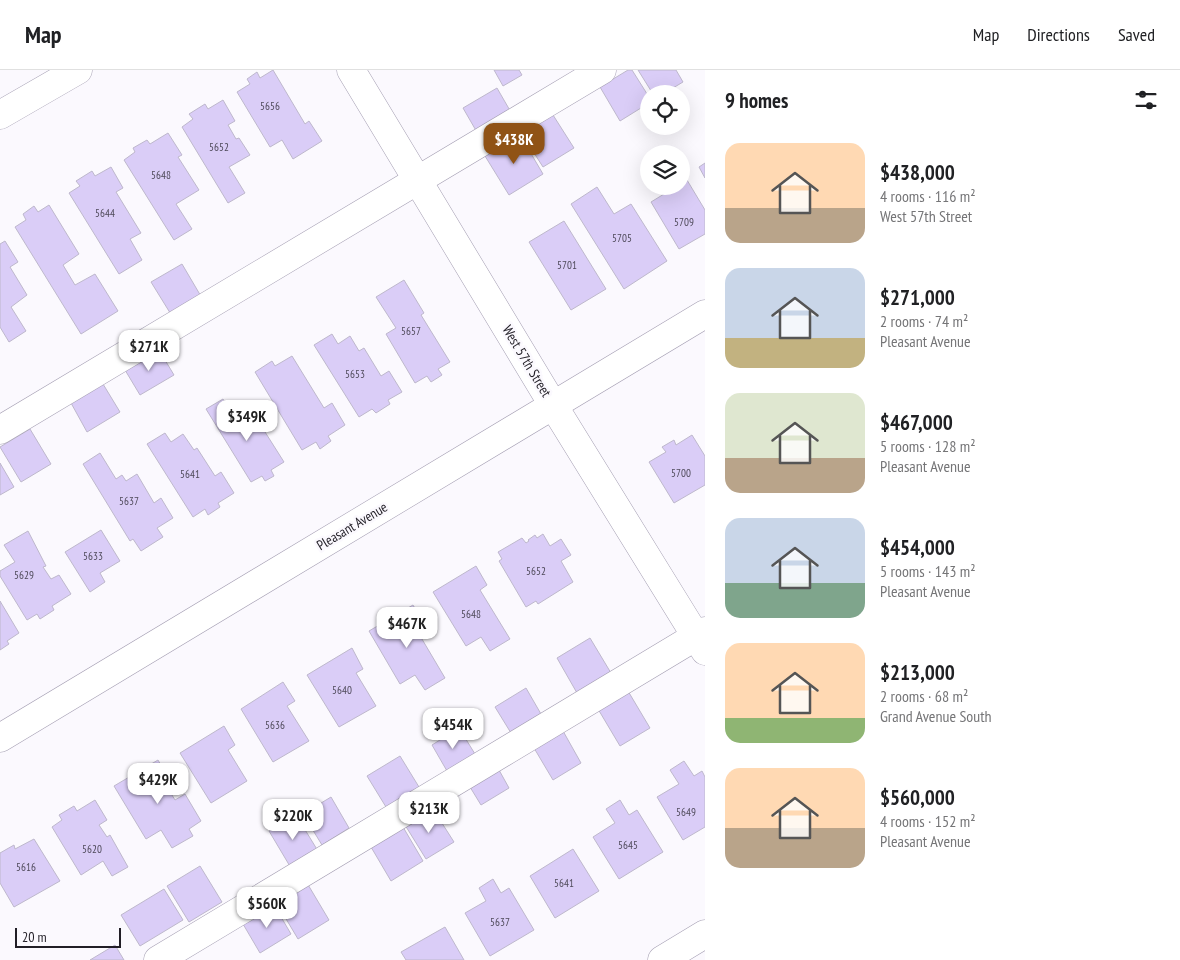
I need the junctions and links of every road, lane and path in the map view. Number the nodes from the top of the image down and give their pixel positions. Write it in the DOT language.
graph roads {
  1 [pos="78,70"];
  2 [pos="351,70"];
  3 [pos="602,70"];
  4 [pos="0,115"];
  5 [pos="419,181"];
  6 [pos="705,314"];
  7 [pos="553,405"];
  8 [pos="0,430"];
  9 [pos="702,639"];
  10 [pos="0,738"];
  11 [pos="705,934"];
  12 [pos="158,960"];
  13 [pos="662,960"];
  1 -- 4 [label="street"];
  2 -- 5 [label="street, West 57th Street"];
  3 -- 5 [label="street"];
  5 -- 7 [label="street, West 57th Street"];
  5 -- 8 [label="street"];
  6 -- 7 [label="street, Pleasant Avenue"];
  7 -- 9 [label="street, West 57th Street"];
  7 -- 10 [label="street, Pleasant Avenue"];
  9 -- 12 [label="street"];
  11 -- 13 [label="street"];
}
